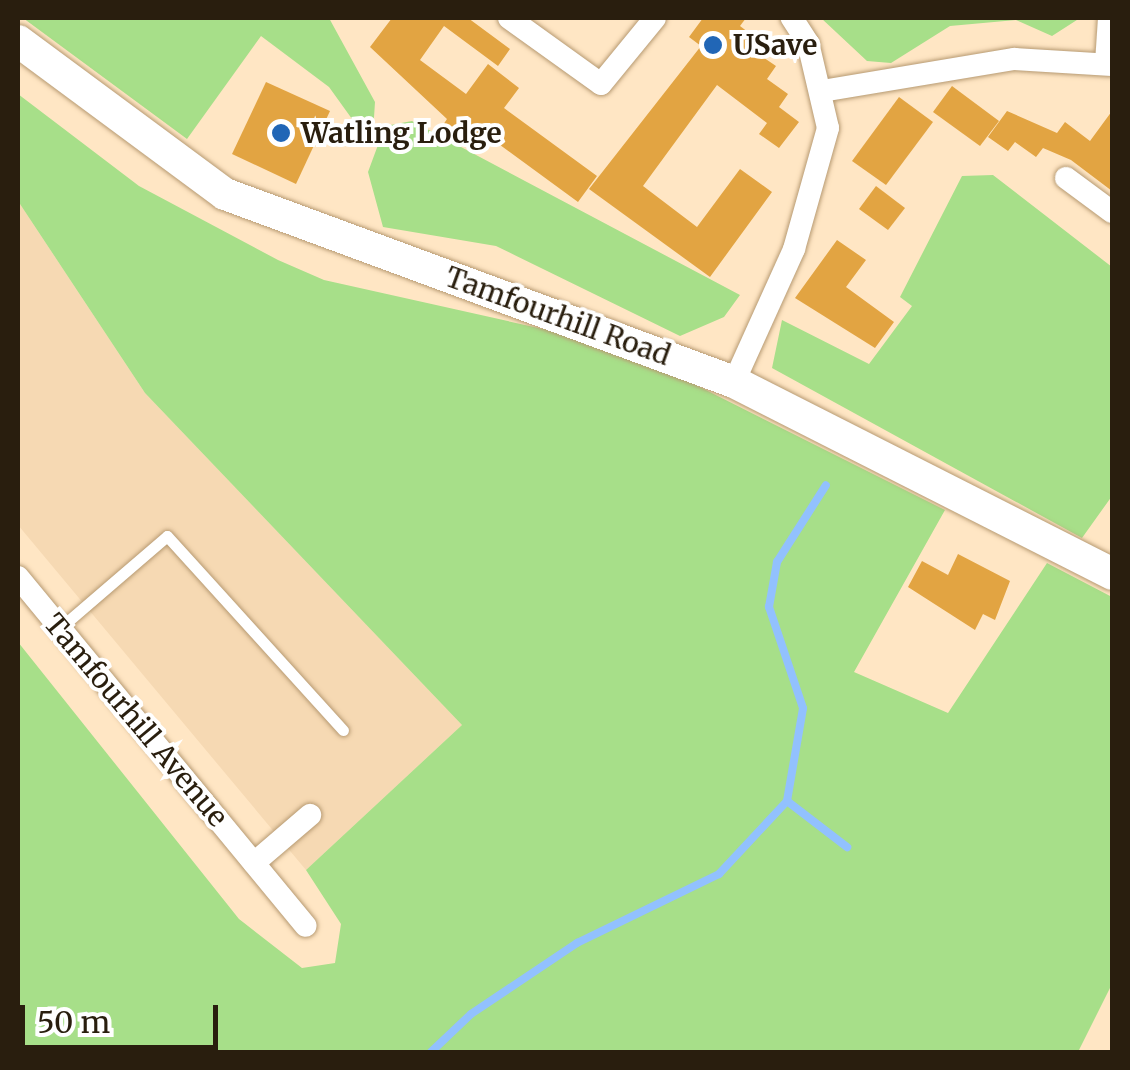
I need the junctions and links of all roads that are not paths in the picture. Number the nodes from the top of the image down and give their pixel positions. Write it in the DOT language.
graph roads {
  1 [pos="508,18"];
  2 [pos="655,18"];
  3 [pos="792,18"];
  4 [pos="1109,18"];
  5 [pos="18,40"];
  6 [pos="1109,64"];
  7 [pos="822,91"];
  8 [pos="1066,178"];
  9 [pos="1112,212"];
  10 [pos="734,382"];
  11 [pos="1112,574"];
  12 [pos="18,577"];
  13 [pos="60,628"];
  14 [pos="344,730"];
  15 [pos="310,815"];
  16 [pos="254,862"];
  17 [pos="306,926"];
  1 -- 2 [label="street"];
  3 -- 7 [label="street"];
  4 -- 6 [label="street"];
  5 -- 10 [label="main road, Tamfourhill Road"];
  6 -- 7 [label="street"];
  7 -- 10 [label="street"];
  8 -- 9 [label="street"];
  10 -- 11 [label="main road, Tamfourhill Road"];
  12 -- 13 [label="street, Tamfourhill Avenue"];
  13 -- 14 [label="lane"];
  13 -- 16 [label="street, Tamfourhill Avenue"];
  15 -- 16 [label="street"];
  16 -- 17 [label="street, Tamfourhill Avenue"];
}
